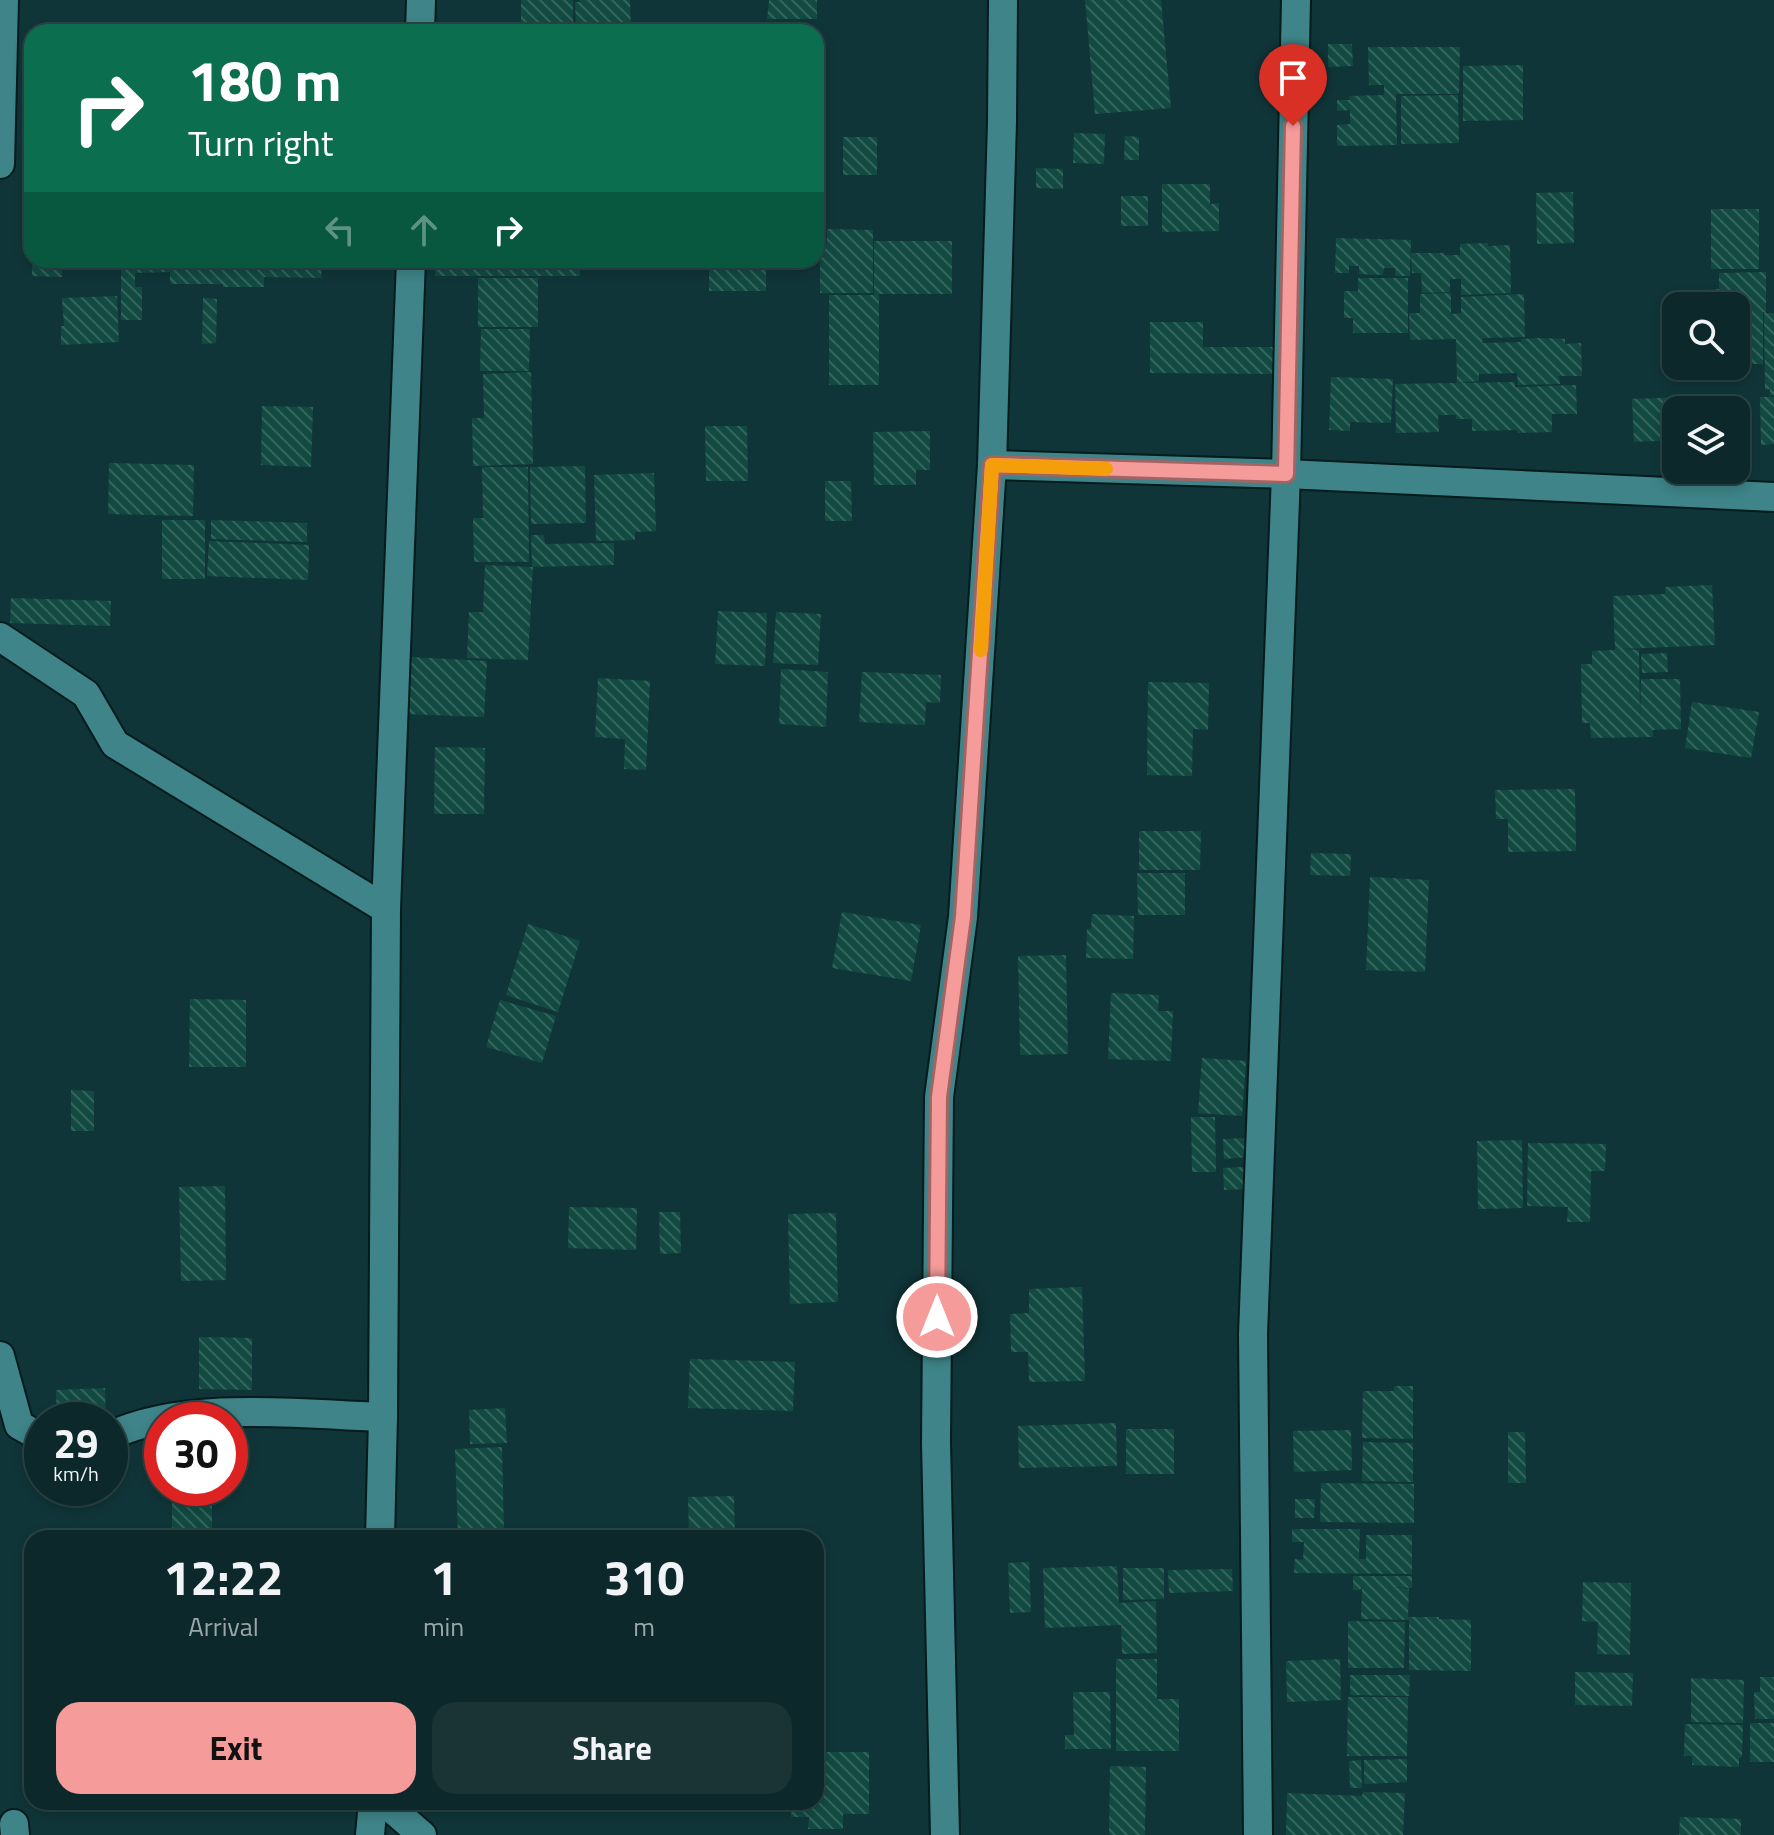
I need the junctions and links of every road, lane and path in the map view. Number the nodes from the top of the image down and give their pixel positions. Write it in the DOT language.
graph roads {
  1 [pos="4,0"];
  2 [pos="421,0"];
  3 [pos="1003,0"];
  4 [pos="1296,0"];
  5 [pos="420,24"];
  6 [pos="0,164"];
  7 [pos="411,268"];
  8 [pos="992,465"];
  9 [pos="1286,474"];
  10 [pos="1774,497"];
  11 [pos="0,637"];
  12 [pos="386,909"];
  13 [pos="0,1356"];
  14 [pos="383,1417"];
  15 [pos="24,1428"];
  16 [pos="128,1428"];
  17 [pos="380,1530"];
  18 [pos="372,1810"];
  19 [pos="393,1810"];
  20 [pos="370,1835"];
  21 [pos="422,1835"];
  22 [pos="945,1835"];
  23 [pos="1258,1835"];
  1 -- 6 [label="street"];
  2 -- 5 [label="street"];
  3 -- 8 [label="street"];
  4 -- 9 [label="street"];
  7 -- 12 [label="street"];
  8 -- 9 [label="street"];
  8 -- 22 [label="street"];
  9 -- 10 [label="street"];
  9 -- 23 [label="street"];
  11 -- 12 [label="street"];
  12 -- 14 [label="street"];
  13 -- 15 [label="street"];
  14 -- 16 [label="street"];
  14 -- 17 [label="street"];
  18 -- 20 [label="street"];
  19 -- 21 [label="street"];
}
